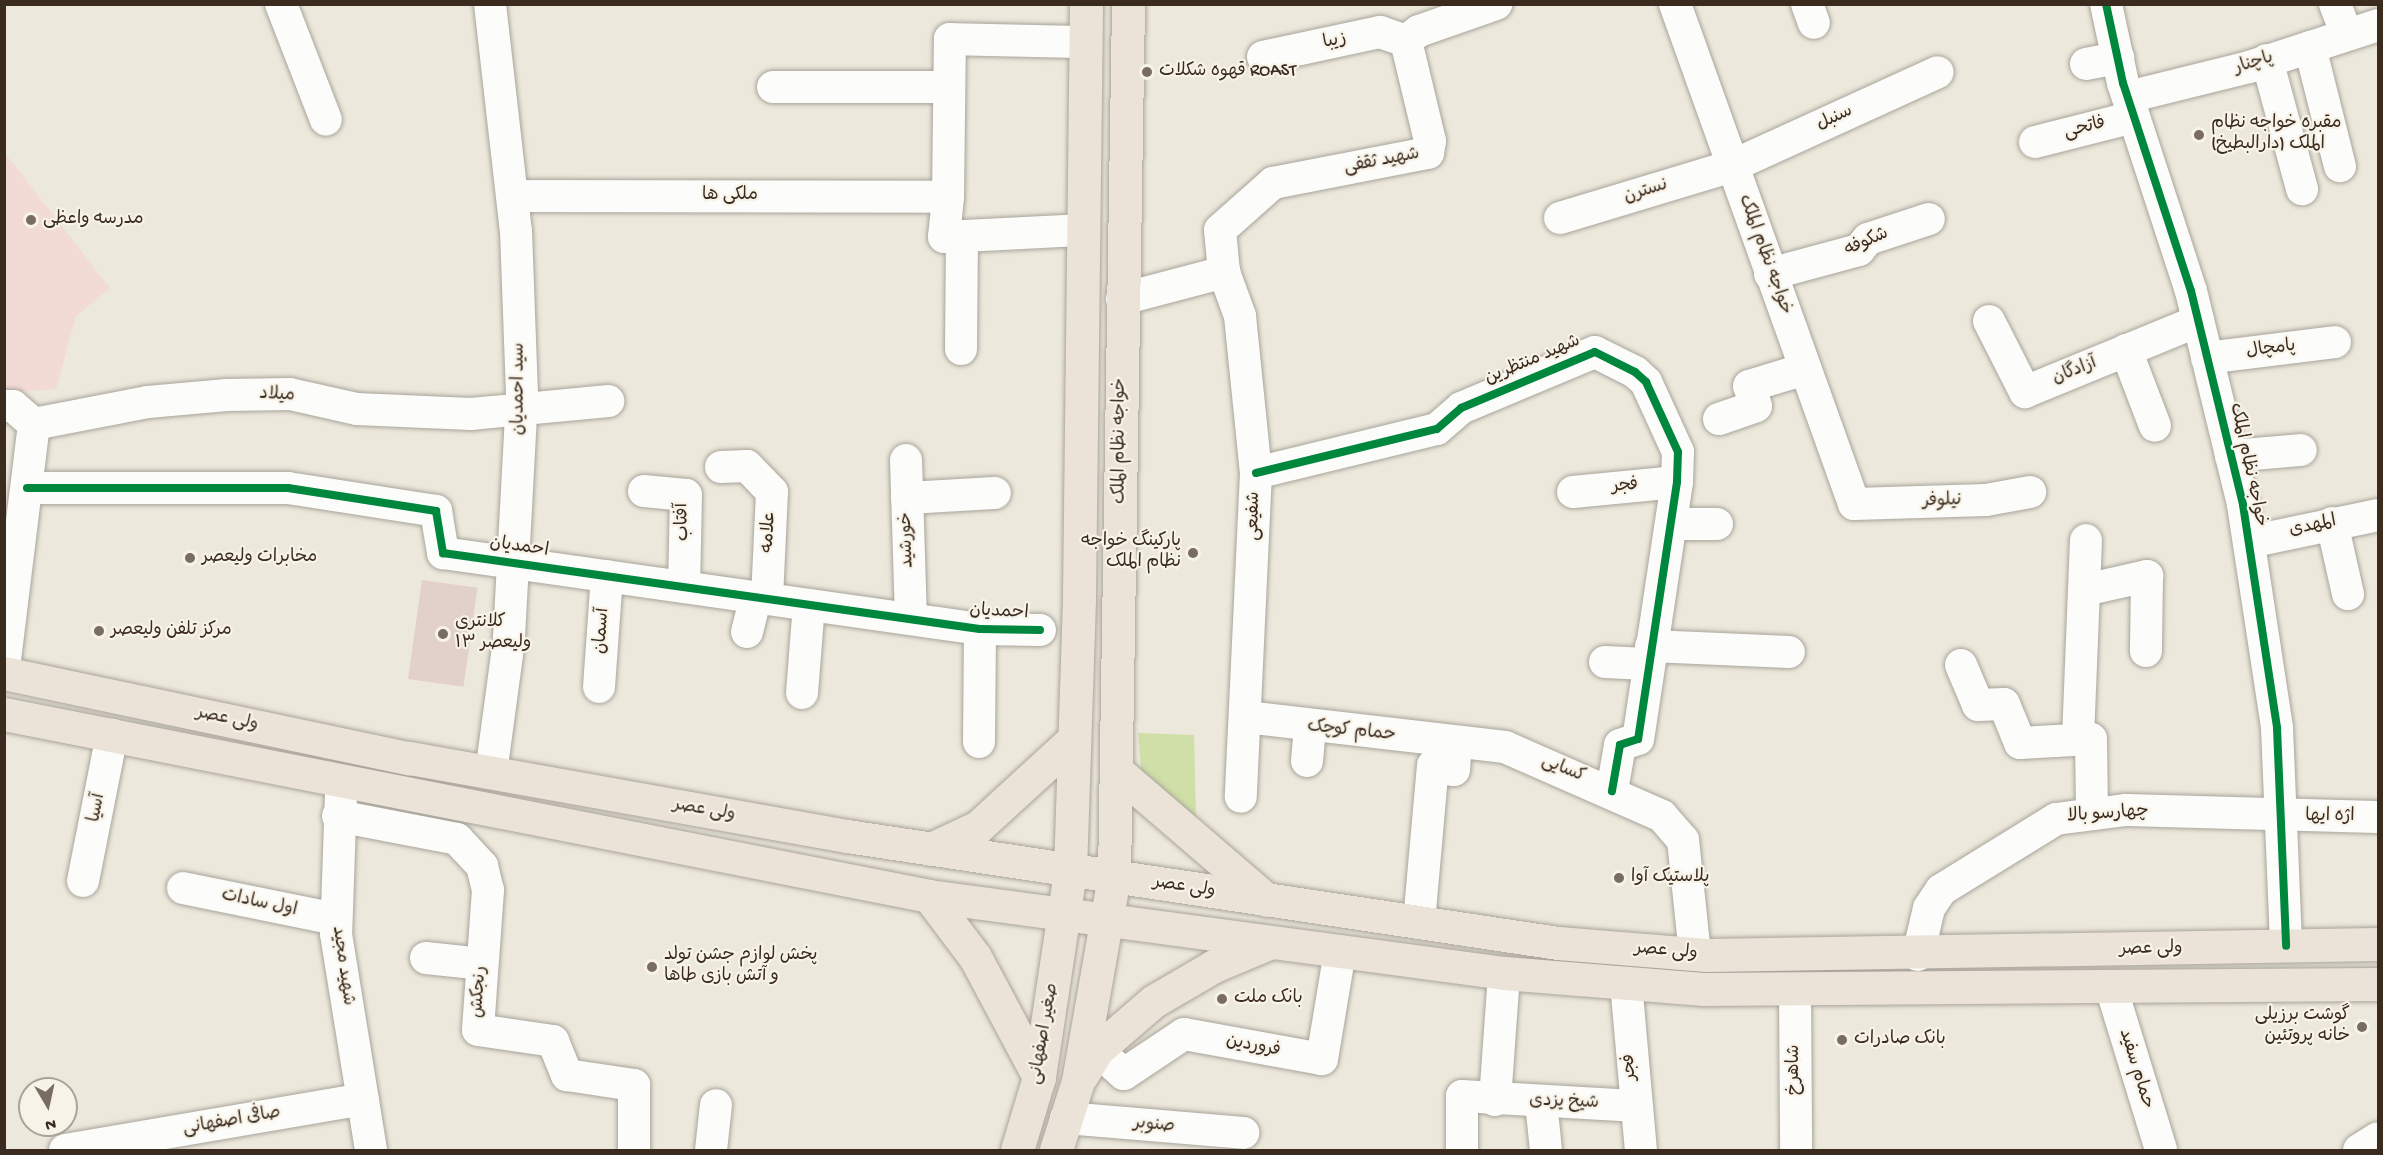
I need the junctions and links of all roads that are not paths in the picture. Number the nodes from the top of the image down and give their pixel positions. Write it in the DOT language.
graph roads {
  1 [pos="281,4"];
  2 [pos="490,4"];
  3 [pos="1496,4"];
  4 [pos="1675,4"];
  5 [pos="2106,4"];
  6 [pos="2335,4"];
  7 [pos="1128,14"];
  8 [pos="1085,23"];
  9 [pos="2379,25"];
  10 [pos="2348,35"];
  11 [pos="1406,41"];
  12 [pos="2310,47"];
  13 [pos="1263,57"];
  14 [pos="2118,58"];
  15 [pos="2267,60"];
  16 [pos="2086,64"];
  17 [pos="1938,72"];
  18 [pos="773,87"];
  19 [pos="949,87"];
  20 [pos="2131,107"];
  21 [pos="326,120"];
  22 [pos="2035,142"];
  23 [pos="1732,166"];
  24 [pos="2340,166"];
  25 [pos="2302,189"];
  26 [pos="513,196"];
  27 [pos="948,197"];
  28 [pos="1560,218"];
  29 [pos="1929,219"];
  30 [pos="1080,230"];
  31 [pos="962,237"];
  32 [pos="1224,272"];
  33 [pos="1770,274"];
  34 [pos="1122,299"];
  35 [pos="1989,321"];
  36 [pos="2199,321"];
  37 [pos="2335,342"];
  38 [pos="961,348"];
  39 [pos="2126,351"];
  40 [pos="2207,358"];
  41 [pos="1805,369"];
  42 [pos="608,401"];
  43 [pos="4,406"];
  44 [pos="522,411"];
  45 [pos="1719,419"];
  46 [pos="34,424"];
  47 [pos="2155,426"];
  48 [pos="2301,450"];
  49 [pos="2231,456"];
  50 [pos="906,460"];
  51 [pos="721,467"];
  52 [pos="1256,473"];
  53 [pos="1677,482"];
  54 [pos="27,488"];
  55 [pos="644,492"];
  56 [pos="1573,492"];
  57 [pos="2030,492"];
  58 [pos="994,493"];
  59 [pos="907,498"];
  60 [pos="1854,504"];
  61 [pos="2378,515"];
  62 [pos="2332,522"];
  63 [pos="1672,524"];
  64 [pos="1717,524"];
  65 [pos="2086,540"];
  66 [pos="2249,542"];
  67 [pos="513,563"];
  68 [pos="607,576"];
  69 [pos="684,587"];
  70 [pos="2085,590"];
  71 [pos="2348,594"];
  72 [pos="761,598"];
  73 [pos="808,605"];
  74 [pos="911,620"];
  75 [pos="980,629"];
  76 [pos="1040,630"];
  77 [pos="747,632"];
  78 [pos="2146,651"];
  79 [pos="1789,652"];
  80 [pos="1649,655"];
  81 [pos="1605,662"];
  82 [pos="1961,665"];
  83 [pos="4,671"];
  84 [pos="599,687"];
  85 [pos="802,693"];
  86 [pos="4,714"];
  87 [pos="1246,717"];
  88 [pos="1310,728"];
  89 [pos="112,735"];
  90 [pos="1074,739"];
  91 [pos="2078,740"];
  92 [pos="979,742"];
  93 [pos="1456,743"];
  94 [pos="1307,761"];
  95 [pos="1118,772"];
  96 [pos="491,773"];
  97 [pos="342,780"];
  98 [pos="1612,791"];
  99 [pos="1241,797"];
  100 [pos="2092,814"];
  101 [pos="338,816"];
  102 [pos="2281,817"];
  103 [pos="2379,817"];
  104 [pos="931,849"];
  105 [pos="1070,871"];
  106 [pos="1114,877"];
  107 [pos="84,881"];
  108 [pos="183,888"];
  109 [pos="929,896"];
  110 [pos="1267,900"];
  111 [pos="1065,916"];
  112 [pos="336,920"];
  113 [pos="1419,922"];
  114 [pos="1109,923"];
  115 [pos="1270,943"];
  116 [pos="2379,945"];
  117 [pos="2286,946"];
  118 [pos="1340,951"];
  119 [pos="1695,954"];
  120 [pos="1918,955"];
  121 [pos="426,958"];
  122 [pos="482,964"];
  123 [pos="1504,973"];
  124 [pos="1626,983"];
  125 [pos="2379,984"];
  126 [pos="2111,987"];
  127 [pos="1795,989"];
  128 [pos="1096,1050"];
  129 [pos="1039,1077"];
  130 [pos="1078,1081"];
  131 [pos="363,1099"];
  132 [pos="1495,1100"];
  133 [pos="1542,1102"];
  134 [pos="716,1105"];
  135 [pos="1634,1106"];
  136 [pos="1066,1118"];
  137 [pos="1243,1132"];
  138 [pos="2379,1138"];
  139 [pos="83,1149"];
  140 [pos="371,1150"];
  141 [pos="634,1150"];
  142 [pos="711,1150"];
  143 [pos="1017,1150"];
  144 [pos="1056,1150"];
  145 [pos="1462,1150"];
  146 [pos="1546,1150"];
  147 [pos="1641,1150"];
  148 [pos="1796,1150"];
  149 [pos="2161,1150"];
  150 [pos="2359,1150"];
  1 -- 21 [label="street"];
  2 -- 26 [label="street, سید احمدیان"];
  3 -- 11 [label="street"];
  4 -- 23 [label="street, خواجه نظام الملک"];
  5 -- 14 [label="street, خواجه نظام الملک"];
  6 -- 10 [label="street"];
  7 -- 8 [label="main road"];
  7 -- 34 [label="main road, خواجه نظام الملک"];
  8 -- 19 [label="street"];
  8 -- 30 [label="main road"];
  9 -- 10 [label="street, پاچنار"];
  10 -- 12 [label="street, پاچنار"];
  11 -- 13 [label="street, زیبا"];
  11 -- 32 [label="street, شهید ثقفی"];
  12 -- 15 [label="street, پاچنار"];
  12 -- 24 [label="street"];
  14 -- 16 [label="street"];
  14 -- 20 [label="street, خواجه نظام الملک"];
  15 -- 20 [label="street, پاچنار"];
  15 -- 25 [label="street"];
  17 -- 23 [label="street, سنبل"];
  18 -- 19 [label="street"];
  19 -- 27 [label="street"];
  20 -- 22 [label="street, فاتحی"];
  20 -- 36 [label="street, خواجه نظام الملک"];
  23 -- 28 [label="street, نسترن"];
  23 -- 33 [label="street, خواجه نظام الملک"];
  26 -- 27 [label="street, ملکی ها"];
  26 -- 44 [label="street, سید احمدیان"];
  27 -- 31 [label="street"];
  29 -- 33 [label="street, شکوفه"];
  30 -- 31 [label="street"];
  30 -- 90 [label="main road"];
  31 -- 38 [label="street"];
  32 -- 34 [label="street"];
  32 -- 52 [label="street, شفیعی"];
  33 -- 41 [label="street, خواجه نظام الملک"];
  34 -- 95 [label="main road, خواجه نظام الملک"];
  35 -- 39 [label="street, آزادگان"];
  36 -- 39 [label="street, آزادگان"];
  36 -- 40 [label="street, خواجه نظام الملک"];
  37 -- 40 [label="street, پامچال"];
  39 -- 47 [label="street"];
  40 -- 49 [label="street, خواجه نظام الملک"];
  41 -- 45 [label="street"];
  41 -- 60 [label="street, خواجه نظام الملک"];
  42 -- 44 [label="street, میلاد"];
  43 -- 46 [label="street"];
  44 -- 46 [label="street, میلاد"];
  44 -- 67 [label="street, سید احمدیان"];
  46 -- 54 [label="street"];
  48 -- 49 [label="street"];
  49 -- 66 [label="street, خواجه نظام الملک"];
  50 -- 59 [label="street, خورشید"];
  51 -- 72 [label="street, علامه"];
  52 -- 53 [label="street, شهید منتظرین"];
  52 -- 87 [label="street, شفیعی"];
  53 -- 56 [label="street, فجر"];
  53 -- 63 [label="street, شهید منتظرین"];
  54 -- 67 [label="street, احمدیان"];
  54 -- 83 [label="street"];
  55 -- 69 [label="street, آفتاب"];
  57 -- 60 [label="street, نیلوفر"];
  58 -- 59 [label="street"];
  59 -- 74 [label="street, خورشید"];
  61 -- 62 [label="street, المهدی"];
  62 -- 66 [label="street, المهدی"];
  62 -- 71 [label="street"];
  63 -- 64 [label="street"];
  63 -- 80 [label="street, شهید منتظرین"];
  65 -- 70 [label="street"];
  66 -- 102 [label="street, خواجه نظام الملک"];
  67 -- 68 [label="street, احمدیان"];
  67 -- 96 [label="street, سید احمدیان"];
  68 -- 69 [label="street, احمدیان"];
  68 -- 84 [label="street, آسمان"];
  69 -- 72 [label="street, احمدیان"];
  70 -- 78 [label="street"];
  70 -- 91 [label="street"];
  72 -- 73 [label="street, احمدیان"];
  72 -- 77 [label="street, علامه"];
  73 -- 74 [label="street, احمدیان"];
  73 -- 85 [label="street"];
  74 -- 75 [label="street, احمدیان"];
  75 -- 76 [label="street, احمدیان"];
  75 -- 92 [label="street"];
  79 -- 80 [label="street"];
  80 -- 81 [label="street"];
  80 -- 98 [label="street, شهید منتظرین"];
  82 -- 91 [label="street"];
  83 -- 96 [label="main road, ولی عصر"];
  86 -- 89 [label="main road, ولی عصر"];
  87 -- 88 [label="street, حمام کوچک"];
  87 -- 99 [label="street, شفیعی"];
  88 -- 93 [label="street, حمام کوچک"];
  88 -- 94 [label="street"];
  89 -- 97 [label="main road, ولی عصر"];
  89 -- 107 [label="street, آسیا"];
  90 -- 104 [label="main road"];
  90 -- 105 [label="main road"];
  91 -- 100 [label="street"];
  93 -- 98 [label="street, کسایی"];
  93 -- 113 [label="street"];
  95 -- 106 [label="main road, خواجه نظام الملک"];
  95 -- 110 [label="main road"];
  96 -- 104 [label="main road, ولی عصر"];
  97 -- 101 [label="street, شهید مجید"];
  97 -- 109 [label="main road, ولی عصر"];
  98 -- 119 [label="street, کسایی"];
  100 -- 102 [label="street, چهارسو بالا"];
  100 -- 120 [label="street, چهارسو بالا"];
  101 -- 112 [label="street, شهید مجید"];
  101 -- 122 [label="street, رنجکش"];
  102 -- 103 [label="street, اژه ایها"];
  102 -- 117 [label="street, خواجه نظام الملک"];
  104 -- 105 [label="main road, ولی عصر"];
  105 -- 106 [label="main road, ولی عصر"];
  105 -- 111 [label="main road, صغیر اصفهانی"];
  106 -- 110 [label="main road, ولی عصر"];
  106 -- 114 [label="main road, خواجه نظام الملک"];
  108 -- 112 [label="street, اول سادات"];
  109 -- 111 [label="main road, ولی عصر"];
  109 -- 129 [label="main road"];
  110 -- 113 [label="main road, ولی عصر"];
  111 -- 114 [label="main road, ولی عصر"];
  111 -- 129 [label="main road, صغیر اصفهانی"];
  112 -- 131 [label="street, شهید مجید"];
  113 -- 119 [label="main road, ولی عصر"];
  114 -- 115 [label="main road, ولی عصر"];
  114 -- 130 [label="main road"];
  115 -- 118 [label="main road, ولی عصر"];
  115 -- 128 [label="main road"];
  116 -- 117 [label="main road, ولی عصر"];
  117 -- 120 [label="main road, ولی عصر"];
  118 -- 123 [label="main road, ولی عصر"];
  118 -- 128 [label="street, فروردین"];
  119 -- 120 [label="main road, ولی عصر"];
  121 -- 122 [label="street"];
  122 -- 141 [label="street, رنجکش"];
  123 -- 124 [label="main road, ولی عصر"];
  123 -- 132 [label="street"];
  124 -- 127 [label="main road, ولی عصر"];
  124 -- 135 [label="street, فجر"];
  125 -- 126 [label="main road, ولی عصر"];
  126 -- 127 [label="main road, ولی عصر"];
  126 -- 149 [label="street, حمام سفید"];
  127 -- 148 [label="street, شاهرخ"];
  128 -- 130 [label="main road"];
  129 -- 143 [label="main road, صغیر اصفهانی"];
  130 -- 136 [label="main road"];
  131 -- 139 [label="street, صافی اصفهانی"];
  131 -- 140 [label="street, شهید مجید"];
  132 -- 133 [label="street, شیخ یزدی"];
  132 -- 145 [label="street, شیخ یزدی"];
  133 -- 135 [label="street, شیخ یزدی"];
  133 -- 146 [label="street"];
  134 -- 142 [label="street"];
  135 -- 147 [label="street, فجر"];
  136 -- 137 [label="street, صنوبر"];
  136 -- 144 [label="main road"];
  138 -- 150 [label="street"];
}
